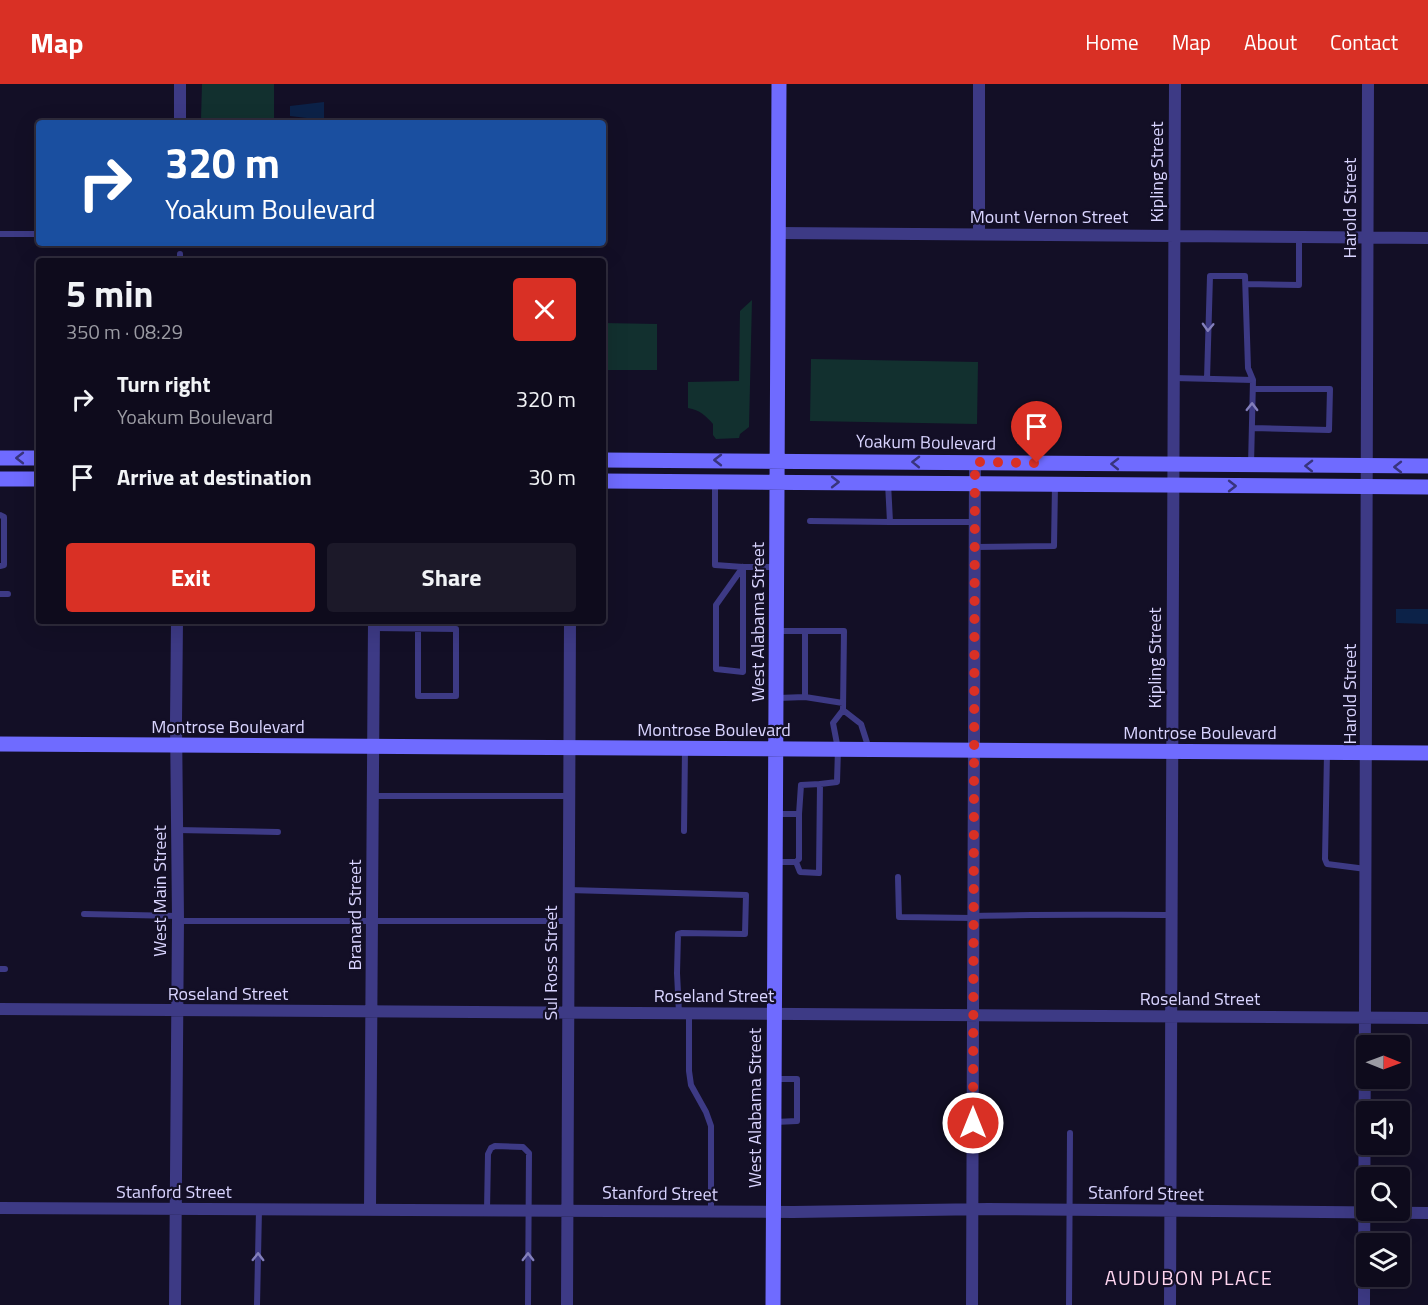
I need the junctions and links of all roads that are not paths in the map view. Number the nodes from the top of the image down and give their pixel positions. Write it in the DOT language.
graph roads {
  1 [pos="180,84"];
  2 [pos="779,84"];
  3 [pos="979,84"];
  4 [pos="1175,84"];
  5 [pos="1368,84"];
  6 [pos="180,120"];
  7 [pos="778,233"];
  8 [pos="0,234"];
  9 [pos="36,234"];
  10 [pos="979,234"];
  11 [pos="1174,235"];
  12 [pos="1299,237"];
  13 [pos="1367,237"];
  14 [pos="1428,238"];
  15 [pos="1246,284"];
  16 [pos="1174,378"];
  17 [pos="1207,379"];
  18 [pos="1253,380"];
  19 [pos="1252,389"];
  20 [pos="1252,428"];
  21 [pos="0,458"];
  22 [pos="36,458"];
  23 [pos="606,460"];
  24 [pos="777,460"];
  25 [pos="975,462"];
  26 [pos="1173,464"];
  27 [pos="1251,465"];
  28 [pos="1428,466"];
  29 [pos="1368,467"];
  30 [pos="0,479"];
  31 [pos="36,479"];
  32 [pos="606,481"];
  33 [pos="715,482"];
  34 [pos="777,482"];
  35 [pos="888,483"];
  36 [pos="975,483"];
  37 [pos="1055,484"];
  38 [pos="1173,485"];
  39 [pos="1368,486"];
  40 [pos="1428,487"];
  41 [pos="0,515"];
  42 [pos="810,521"];
  43 [pos="890,522"];
  44 [pos="974,522"];
  45 [pos="974,547"];
  46 [pos="0,566"];
  47 [pos="743,567"];
  48 [pos="776,567"];
  49 [pos="177,624"];
  50 [pos="570,624"];
  51 [pos="374,625"];
  52 [pos="418,629"];
  53 [pos="776,631"];
  54 [pos="805,631"];
  55 [pos="776,698"];
  56 [pos="805,698"];
  57 [pos="843,707"];
  58 [pos="0,744"];
  59 [pos="176,745"];
  60 [pos="373,747"];
  61 [pos="569,747"];
  62 [pos="684,749"];
  63 [pos="775,749"];
  64 [pos="838,749"];
  65 [pos="869,749"];
  66 [pos="973,750"];
  67 [pos="1172,751"];
  68 [pos="1327,752"];
  69 [pos="1366,752"];
  70 [pos="1428,753"];
  71 [pos="820,784"];
  72 [pos="373,796"];
  73 [pos="569,796"];
  74 [pos="775,814"];
  75 [pos="799,814"];
  76 [pos="177,830"];
  77 [pos="684,831"];
  78 [pos="278,832"];
  79 [pos="775,862"];
  80 [pos="796,862"];
  81 [pos="1366,869"];
  82 [pos="898,877"];
  83 [pos="569,890"];
  84 [pos="84,915"];
  85 [pos="1171,915"];
  86 [pos="973,917"];
  87 [pos="178,918"];
  88 [pos="372,920"];
  89 [pos="568,921"];
  90 [pos="0,1009"];
  91 [pos="177,1010"];
  92 [pos="372,1011"];
  93 [pos="568,1013"];
  94 [pos="684,1013"];
  95 [pos="774,1014"];
  96 [pos="973,1015"];
  97 [pos="1171,1016"];
  98 [pos="1365,1017"];
  99 [pos="1428,1018"];
  100 [pos="774,1079"];
  101 [pos="774,1122"];
  102 [pos="1070,1133"];
  103 [pos="1365,1167"];
  104 [pos="0,1208"];
  105 [pos="176,1210"];
  106 [pos="259,1210"];
  107 [pos="370,1210"];
  108 [pos="487,1210"];
  109 [pos="528,1210"];
  110 [pos="567,1210"];
  111 [pos="972,1210"];
  112 [pos="1070,1210"];
  113 [pos="711,1211"];
  114 [pos="1170,1211"];
  115 [pos="773,1212"];
  116 [pos="1356,1213"];
  117 [pos="1410,1213"];
  118 [pos="1428,1213"];
  119 [pos="1365,1221"];
  120 [pos="175,1305"];
  121 [pos="257,1305"];
  122 [pos="528,1305"];
  123 [pos="567,1305"];
  124 [pos="772,1305"];
  125 [pos="972,1305"];
  126 [pos="1069,1305"];
  127 [pos="1170,1305"];
  128 [pos="1364,1305"];
  1 -- 6 [label="street"];
  2 -- 7 [label="street, West Alabama Street"];
  3 -- 10 [label="street"];
  4 -- 11 [label="street, Kipling Street"];
  5 -- 13 [label="street, Harold Street"];
  7 -- 10 [label="street, Mount Vernon Street"];
  7 -- 24 [label="street, West Alabama Street"];
  8 -- 9 [label="lane"];
  10 -- 11 [label="street, Mount Vernon Street"];
  11 -- 12 [label="street, Mount Vernon Street"];
  11 -- 16 [label="street, Kipling Street"];
  12 -- 13 [label="street, Mount Vernon Street"];
  12 -- 15 [label="lane"];
  13 -- 14 [label="street, Mount Vernon Street"];
  13 -- 29 [label="street, Harold Street"];
  15 -- 17 [label="lane, one-way"];
  15 -- 18 [label="lane"];
  16 -- 17 [label="lane"];
  16 -- 26 [label="street, Kipling Street"];
  17 -- 18 [label="lane"];
  18 -- 19 [label="lane"];
  20 -- 19 [label="lane, one-way"];
  19 -- 20 [label="lane"];
  20 -- 27 [label="lane"];
  22 -- 21 [label="street, one-way"];
  24 -- 23 [label="street, Yoakum Boulevard, one-way"];
  25 -- 24 [label="street, Yoakum Boulevard, one-way"];
  24 -- 34 [label="street, West Alabama Street"];
  26 -- 25 [label="street, Yoakum Boulevard, one-way"];
  25 -- 36 [label="street"];
  26 -- 27 [label="street, Yoakum Boulevard"];
  26 -- 38 [label="street, Kipling Street"];
  29 -- 27 [label="street, Yoakum Boulevard, one-way"];
  28 -- 29 [label="street, Yoakum Boulevard, one-way"];
  29 -- 39 [label="street, Harold Street"];
  30 -- 31 [label="street"];
  32 -- 33 [label="street"];
  33 -- 34 [label="street"];
  33 -- 47 [label="lane"];
  34 -- 35 [label="street, one-way"];
  34 -- 48 [label="street, West Alabama Street"];
  35 -- 36 [label="street"];
  35 -- 43 [label="lane"];
  36 -- 37 [label="street"];
  36 -- 44 [label="street"];
  37 -- 38 [label="street"];
  37 -- 45 [label="lane"];
  38 -- 39 [label="street, one-way"];
  38 -- 67 [label="street, Kipling Street"];
  39 -- 40 [label="street"];
  39 -- 69 [label="street, Harold Street"];
  41 -- 46 [label="lane"];
  42 -- 43 [label="lane"];
  43 -- 44 [label="lane"];
  44 -- 45 [label="street"];
  45 -- 66 [label="street"];
  47 -- 47 [label="lane"];
  47 -- 48 [label="lane"];
  48 -- 53 [label="street, West Alabama Street"];
  49 -- 59 [label="street, West Main Street"];
  50 -- 61 [label="street, Sul Ross Street"];
  51 -- 52 [label="lane"];
  51 -- 60 [label="street, Branard Street"];
  52 -- 52 [label="lane"];
  53 -- 54 [label="lane"];
  53 -- 55 [label="street, West Alabama Street"];
  54 -- 56 [label="lane"];
  54 -- 57 [label="lane"];
  55 -- 56 [label="lane"];
  55 -- 63 [label="street, West Alabama Street"];
  56 -- 57 [label="lane"];
  57 -- 64 [label="lane"];
  57 -- 65 [label="lane"];
  58 -- 59 [label="street, Montrose Boulevard"];
  59 -- 60 [label="street, Montrose Boulevard"];
  59 -- 76 [label="street, West Main Street"];
  60 -- 61 [label="street, Montrose Boulevard"];
  60 -- 72 [label="street, Branard Street"];
  61 -- 62 [label="street, Montrose Boulevard"];
  61 -- 73 [label="street, Sul Ross Street"];
  62 -- 63 [label="street, Montrose Boulevard"];
  62 -- 77 [label="lane"];
  63 -- 64 [label="street, Montrose Boulevard"];
  63 -- 74 [label="street, West Alabama Street"];
  64 -- 65 [label="street, Montrose Boulevard"];
  64 -- 71 [label="lane"];
  65 -- 66 [label="street, Montrose Boulevard"];
  66 -- 67 [label="street, Montrose Boulevard"];
  66 -- 86 [label="street"];
  67 -- 68 [label="street, Montrose Boulevard"];
  67 -- 85 [label="street, Kipling Street"];
  68 -- 69 [label="street, Montrose Boulevard"];
  68 -- 81 [label="lane"];
  69 -- 70 [label="street, Montrose Boulevard"];
  69 -- 81 [label="street, Harold Street"];
  71 -- 75 [label="lane"];
  71 -- 80 [label="lane"];
  72 -- 73 [label="lane"];
  72 -- 88 [label="street, Branard Street"];
  73 -- 83 [label="street, Sul Ross Street"];
  74 -- 75 [label="lane"];
  74 -- 79 [label="street, West Alabama Street"];
  75 -- 80 [label="lane"];
  76 -- 78 [label="lane"];
  76 -- 87 [label="street, West Main Street"];
  79 -- 80 [label="lane"];
  79 -- 95 [label="street, West Alabama Street"];
  81 -- 98 [label="street, Harold Street"];
  82 -- 86 [label="lane"];
  83 -- 89 [label="street, Sul Ross Street"];
  83 -- 94 [label="lane"];
  84 -- 87 [label="lane"];
  85 -- 86 [label="lane"];
  85 -- 97 [label="street, Kipling Street"];
  86 -- 96 [label="street"];
  87 -- 88 [label="lane"];
  87 -- 91 [label="street, West Main Street"];
  88 -- 89 [label="lane"];
  88 -- 92 [label="street, Branard Street"];
  89 -- 93 [label="street, Sul Ross Street"];
  90 -- 91 [label="street, Roseland Street"];
  91 -- 92 [label="street, Roseland Street"];
  91 -- 105 [label="street, West Main Street"];
  92 -- 93 [label="street, Roseland Street"];
  92 -- 107 [label="street, Branard Street"];
  93 -- 94 [label="street, Roseland Street"];
  93 -- 110 [label="street, Sul Ross Street"];
  94 -- 95 [label="street, Roseland Street"];
  94 -- 113 [label="lane"];
  95 -- 96 [label="street, Roseland Street"];
  95 -- 100 [label="street, West Alabama Street"];
  96 -- 97 [label="street, Roseland Street"];
  96 -- 111 [label="street"];
  97 -- 98 [label="street, Roseland Street"];
  97 -- 114 [label="street, Kipling Street"];
  98 -- 99 [label="street, Roseland Street"];
  98 -- 103 [label="street, Harold Street"];
  100 -- 101 [label="street, West Alabama Street"];
  100 -- 101 [label="lane"];
  101 -- 115 [label="street, West Alabama Street"];
  102 -- 112 [label="lane"];
  104 -- 105 [label="street, Stanford Street"];
  105 -- 106 [label="street, Stanford Street"];
  105 -- 120 [label="street, West Main Street"];
  106 -- 107 [label="street, Stanford Street"];
  121 -- 106 [label="lane, one-way"];
  107 -- 108 [label="street, Stanford Street"];
  108 -- 109 [label="street, Stanford Street"];
  108 -- 109 [label="lane"];
  109 -- 110 [label="street, Stanford Street"];
  122 -- 109 [label="lane, one-way"];
  110 -- 113 [label="street, Stanford Street"];
  110 -- 123 [label="street, Sul Ross Street"];
  111 -- 112 [label="street, Stanford Street"];
  111 -- 115 [label="street, Stanford Street"];
  111 -- 125 [label="street"];
  112 -- 114 [label="street, Stanford Street"];
  112 -- 126 [label="lane"];
  113 -- 115 [label="street, Stanford Street"];
  114 -- 116 [label="street, Stanford Street"];
  114 -- 127 [label="street, Kipling Street"];
  115 -- 124 [label="street, West Alabama Street"];
  117 -- 118 [label="street, Stanford Street"];
  119 -- 128 [label="street, Harold Street"];
}
